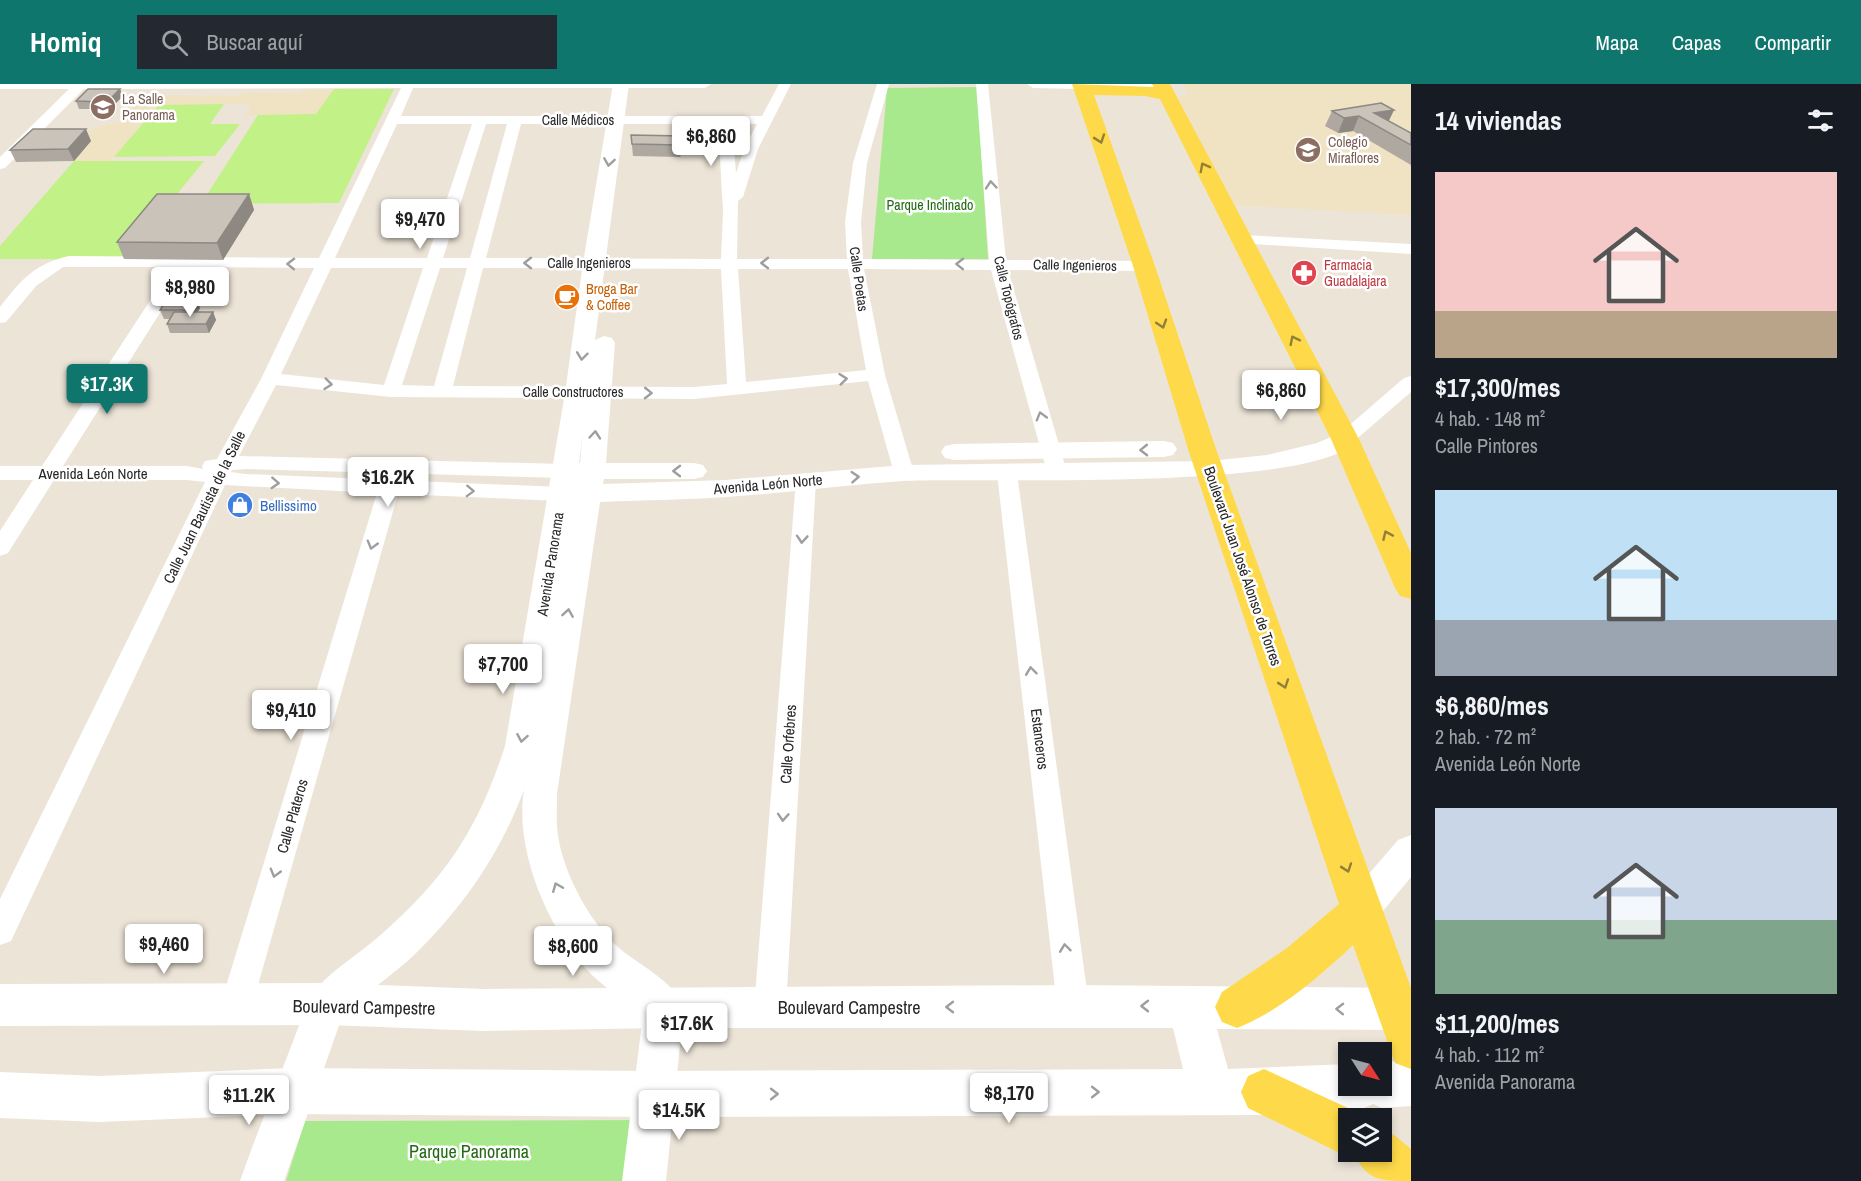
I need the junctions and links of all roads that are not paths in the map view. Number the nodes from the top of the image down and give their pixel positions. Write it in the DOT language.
graph roads {
  1 [pos="81,84"];
  2 [pos="302,84"];
  3 [pos="409,84"];
  4 [pos="511,84"];
  5 [pos="629,84"];
  6 [pos="705,84"];
  7 [pos="785,84"];
  8 [pos="883,84"];
  9 [pos="982,84"];
  10 [pos="1033,84"];
  11 [pos="0,85"];
  12 [pos="192,85"];
  13 [pos="1082,86"];
  14 [pos="1163,89"];
  15 [pos="392,120"];
  16 [pos="480,120"];
  17 [pos="515,120"];
  18 [pos="622,120"];
  19 [pos="725,120"];
  20 [pos="765,120"];
  21 [pos="0,165"];
  22 [pos="731,211"];
  23 [pos="1243,240"];
  24 [pos="1411,249"];
  25 [pos="183,262"];
  26 [pos="477,263"];
  27 [pos="603,263"];
  28 [pos="729,263"];
  29 [pos="855,263"];
  30 [pos="322,264"];
  31 [pos="434,264"];
  32 [pos="998,265"];
  33 [pos="1144,266"];
  34 [pos="0,318"];
  35 [pos="876,375"];
  36 [pos="270,378"];
  37 [pos="1411,382"];
  38 [pos="391,390"];
  39 [pos="737,390"];
  40 [pos="442,392"];
  41 [pos="598,392"];
  42 [pos="577,393"];
  43 [pos="1348,432"];
  44 [pos="1221,458"];
  45 [pos="1054,461"];
  46 [pos="902,463"];
  47 [pos="221,471"];
  48 [pos="0,473"];
  49 [pos="48,473"];
  50 [pos="1007,473"];
  51 [pos="806,480"];
  52 [pos="576,482"];
  53 [pos="389,488"];
  54 [pos="0,548"];
  55 [pos="1411,588"];
  56 [pos="1411,851"];
  57 [pos="1361,910"];
  58 [pos="0,931"];
  59 [pos="328,1004"];
  60 [pos="0,1005"];
  61 [pos="236,1006"];
  62 [pos="1072,1006"];
  63 [pos="664,1007"];
  64 [pos="1191,1007"];
  65 [pos="1237,1007"];
  66 [pos="770,1008"];
  67 [pos="1407,1022"];
  68 [pos="1411,1083"];
  69 [pos="1392,1084"];
  70 [pos="1338,1087"];
  71 [pos="292,1091"];
  72 [pos="1211,1092"];
  73 [pos="1264,1092"];
  74 [pos="653,1094"];
  75 [pos="0,1095"];
  76 [pos="1338,1128"];
  77 [pos="1389,1162"];
  78 [pos="1411,1180"];
  79 [pos="262,1181"];
  80 [pos="644,1181"];
  1 -- 11 [label="street"];
  1 -- 12 [label="street"];
  1 -- 21 [label="street"];
  2 -- 3 [label="street"];
  2 -- 12 [label="street"];
  3 -- 4 [label="street"];
  3 -- 15 [label="street, Calle Juan Bautista de la Salle"];
  4 -- 5 [label="street"];
  5 -- 6 [label="street"];
  5 -- 18 [label="street, Avenida Panorama"];
  7 -- 20 [label="street"];
  8 -- 29 [label="street, Calle Poetas"];
  32 -- 9 [label="street, Calle Topógrafos, one-way"];
  10 -- 13 [label="street"];
  13 -- 14 [label="main road"];
  13 -- 33 [label="main road, Boulevard Juan José Alonso de Torres, one-way"];
  23 -- 14 [label="main road, one-way"];
  15 -- 16 [label="street, Calle Médicos"];
  15 -- 30 [label="street, Calle Juan Bautista de la Salle"];
  16 -- 17 [label="street, Calle Médicos"];
  16 -- 31 [label="street"];
  17 -- 18 [label="street, Calle Médicos"];
  17 -- 26 [label="street"];
  18 -- 19 [label="street, Calle Médicos"];
  18 -- 27 [label="street, Avenida Panorama"];
  19 -- 20 [label="street, Calle Médicos"];
  19 -- 22 [label="street"];
  20 -- 22 [label="street"];
  22 -- 28 [label="street"];
  23 -- 24 [label="street"];
  43 -- 23 [label="main road, one-way"];
  30 -- 25 [label="street, Calle Ingenieros, one-way"];
  25 -- 34 [label="street, Calle Ingenieros"];
  25 -- 49 [label="street"];
  27 -- 26 [label="street, Calle Ingenieros, one-way"];
  26 -- 31 [label="street, Calle Ingenieros"];
  26 -- 40 [label="street"];
  27 -- 28 [label="street, Calle Ingenieros"];
  27 -- 41 [label="street, Avenida Panorama"];
  27 -- 42 [label="street, Avenida Panorama, one-way"];
  29 -- 28 [label="street, Calle Ingenieros, one-way"];
  28 -- 39 [label="street"];
  32 -- 29 [label="street, Calle Ingenieros, one-way"];
  29 -- 35 [label="street, Calle Poetas"];
  30 -- 31 [label="street, Calle Ingenieros"];
  30 -- 36 [label="street, Calle Juan Bautista de la Salle"];
  31 -- 38 [label="street"];
  32 -- 33 [label="street, Calle Ingenieros"];
  45 -- 32 [label="street, Calle Topógrafos, one-way"];
  33 -- 44 [label="main road, Boulevard Juan José Alonso de Torres, one-way"];
  39 -- 35 [label="street, Calle Constructores, one-way"];
  35 -- 46 [label="street, Calle Poetas"];
  36 -- 38 [label="street, Calle Constructores, one-way"];
  36 -- 47 [label="street, Calle Juan Bautista de la Salle"];
  37 -- 43 [label="street"];
  38 -- 40 [label="street, Calle Constructores"];
  41 -- 39 [label="street, Calle Constructores, one-way"];
  40 -- 42 [label="street, Calle Constructores"];
  41 -- 42 [label="street, Calle Constructores"];
  52 -- 41 [label="street, Avenida Panorama, one-way"];
  42 -- 52 [label="street, Avenida Panorama"];
  43 -- 44 [label="street, Avenida León Norte"];
  55 -- 43 [label="main road, one-way"];
  44 -- 45 [label="street, Avenida León Norte"];
  44 -- 57 [label="main road, Boulevard Juan José Alonso de Torres, one-way"];
  45 -- 46 [label="street, Avenida León Norte"];
  45 -- 50 [label="street, Avenida León Norte"];
  46 -- 50 [label="street, Avenida León Norte"];
  51 -- 46 [label="street, Avenida León Norte, one-way"];
  46 -- 52 [label="street, Avenida León Norte, one-way"];
  47 -- 49 [label="street, Avenida León Norte"];
  47 -- 52 [label="street, Avenida León Norte"];
  47 -- 53 [label="street, Avenida León Norte, one-way"];
  47 -- 58 [label="street, Calle Juan Bautista de la Salle"];
  48 -- 49 [label="street, Avenida León Norte"];
  49 -- 54 [label="street"];
  62 -- 50 [label="street, Estanceros, one-way"];
  51 -- 52 [label="street, Avenida León Norte"];
  51 -- 66 [label="street, Calle Orfebres, one-way"];
  53 -- 52 [label="street, Avenida León Norte, one-way"];
  52 -- 59 [label="street, Avenida Panorama, one-way"];
  63 -- 52 [label="street, Avenida Panorama, one-way"];
  53 -- 61 [label="street, Calle Plateros, one-way"];
  56 -- 57 [label="street"];
  57 -- 65 [label="main road"];
  57 -- 67 [label="main road, Boulevard Juan José Alonso de Torres"];
  59 -- 61 [label="main road, Boulevard Campestre"];
  59 -- 63 [label="main road, Boulevard Campestre"];
  59 -- 71 [label="street, Avenida Panorama"];
  60 -- 61 [label="main road, Boulevard Campestre"];
  64 -- 62 [label="main road, Boulevard Campestre, one-way"];
  62 -- 66 [label="main road, Boulevard Campestre, one-way"];
  63 -- 66 [label="main road, Boulevard Campestre"];
  63 -- 74 [label="street"];
  64 -- 65 [label="main road, Boulevard Campestre"];
  64 -- 72 [label="main road"];
  67 -- 65 [label="main road, Boulevard Campestre, one-way"];
  68 -- 69 [label="main road"];
  70 -- 73 [label="main road"];
  71 -- 74 [label="main road"];
  71 -- 75 [label="main road"];
  71 -- 79 [label="street, Avenida Panorama"];
  72 -- 73 [label="main road"];
  74 -- 72 [label="main road, one-way"];
  73 -- 76 [label="main road"];
  74 -- 80 [label="street"];
  77 -- 78 [label="main road"];
}
